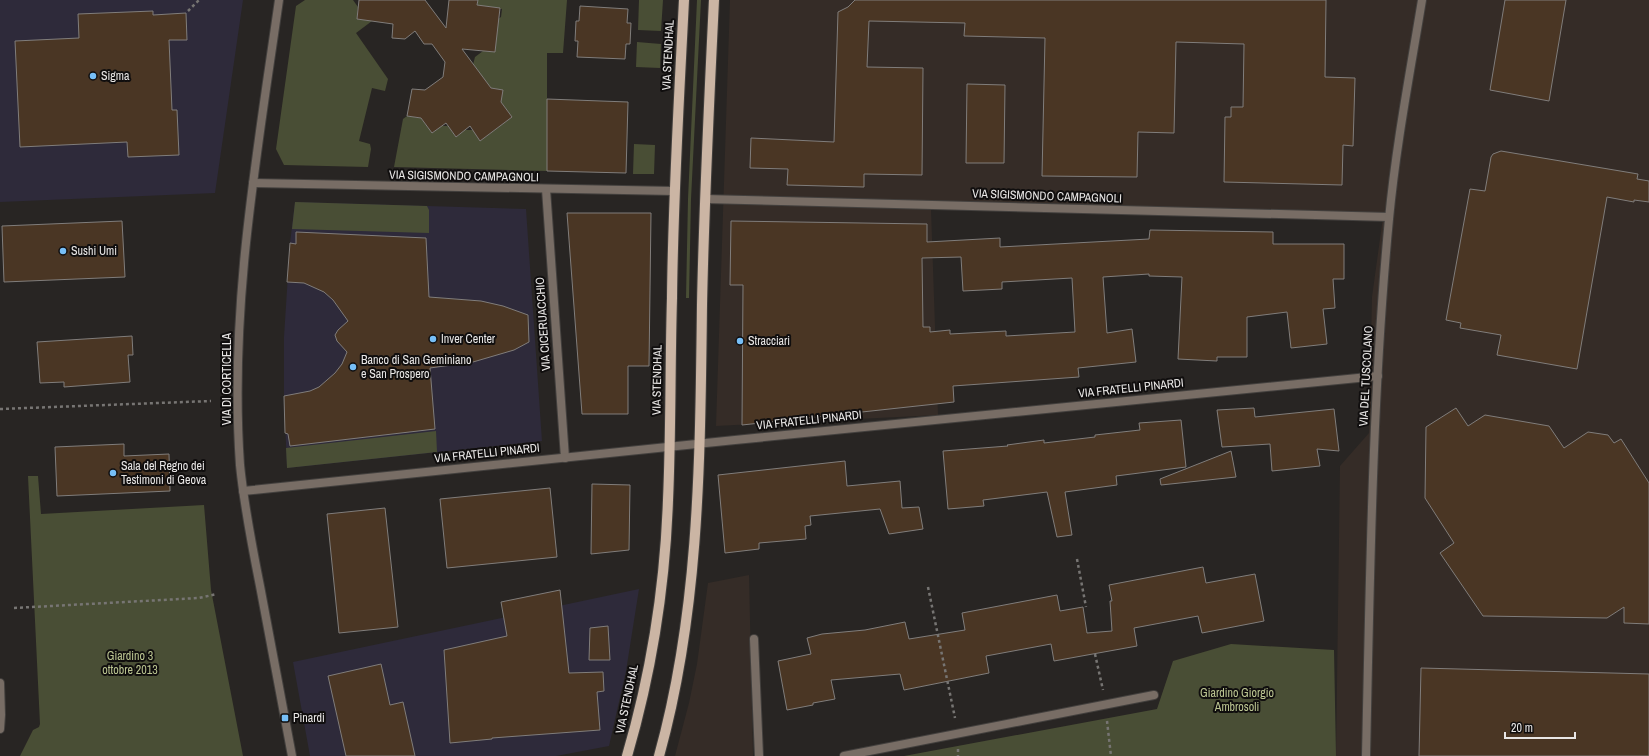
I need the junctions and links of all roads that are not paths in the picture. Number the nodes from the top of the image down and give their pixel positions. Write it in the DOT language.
graph roads {
  1 [pos="279,0"];
  2 [pos="684,0"];
  3 [pos="714,0"];
  4 [pos="1422,0"];
  5 [pos="253,183"];
  6 [pos="546,190"];
  7 [pos="674,191"];
  8 [pos="705,199"];
  9 [pos="1389,217"];
  10 [pos="1378,376"];
  11 [pos="700,444"];
  12 [pos="669,448"];
  13 [pos="565,458"];
  14 [pos="243,490"];
  15 [pos="754,639"];
  16 [pos="0,683"];
  17 [pos="1154,695"];
  18 [pos="0,729"];
  19 [pos="292,756"];
  20 [pos="627,756"];
  21 [pos="659,756"];
  22 [pos="758,756"];
  23 [pos="844,756"];
  24 [pos="1366,756"];
  1 -- 5 [label="street, VIA DI CORTICELLA"];
  2 -- 7 [label="main road, VIA STENDHAL"];
  3 -- 8 [label="main road"];
  4 -- 9 [label="street, VIA DEL TUSCOLANO"];
  5 -- 6 [label="street, VIA SIGISMONDO CAMPAGNOLI"];
  5 -- 14 [label="street, VIA DI CORTICELLA"];
  6 -- 7 [label="street, VIA SIGISMONDO CAMPAGNOLI"];
  6 -- 13 [label="street, VIA CICERUACCHIO"];
  7 -- 12 [label="main road, VIA STENDHAL"];
  8 -- 9 [label="street, VIA SIGISMONDO CAMPAGNOLI"];
  8 -- 11 [label="main road"];
  9 -- 10 [label="street, VIA DEL TUSCOLANO"];
  10 -- 11 [label="street, VIA FRATELLI PINARDI"];
  10 -- 24 [label="street, VIA DEL TUSCOLANO"];
  11 -- 12 [label="street, VIA FRATELLI PINARDI"];
  11 -- 21 [label="main road"];
  12 -- 13 [label="street, VIA FRATELLI PINARDI"];
  12 -- 20 [label="main road, VIA STENDHAL"];
  13 -- 14 [label="street, VIA FRATELLI PINARDI"];
  14 -- 19 [label="street, VIA DI CORTICELLA"];
  15 -- 22 [label="street"];
  16 -- 18 [label="street"];
  17 -- 23 [label="street"];
}
